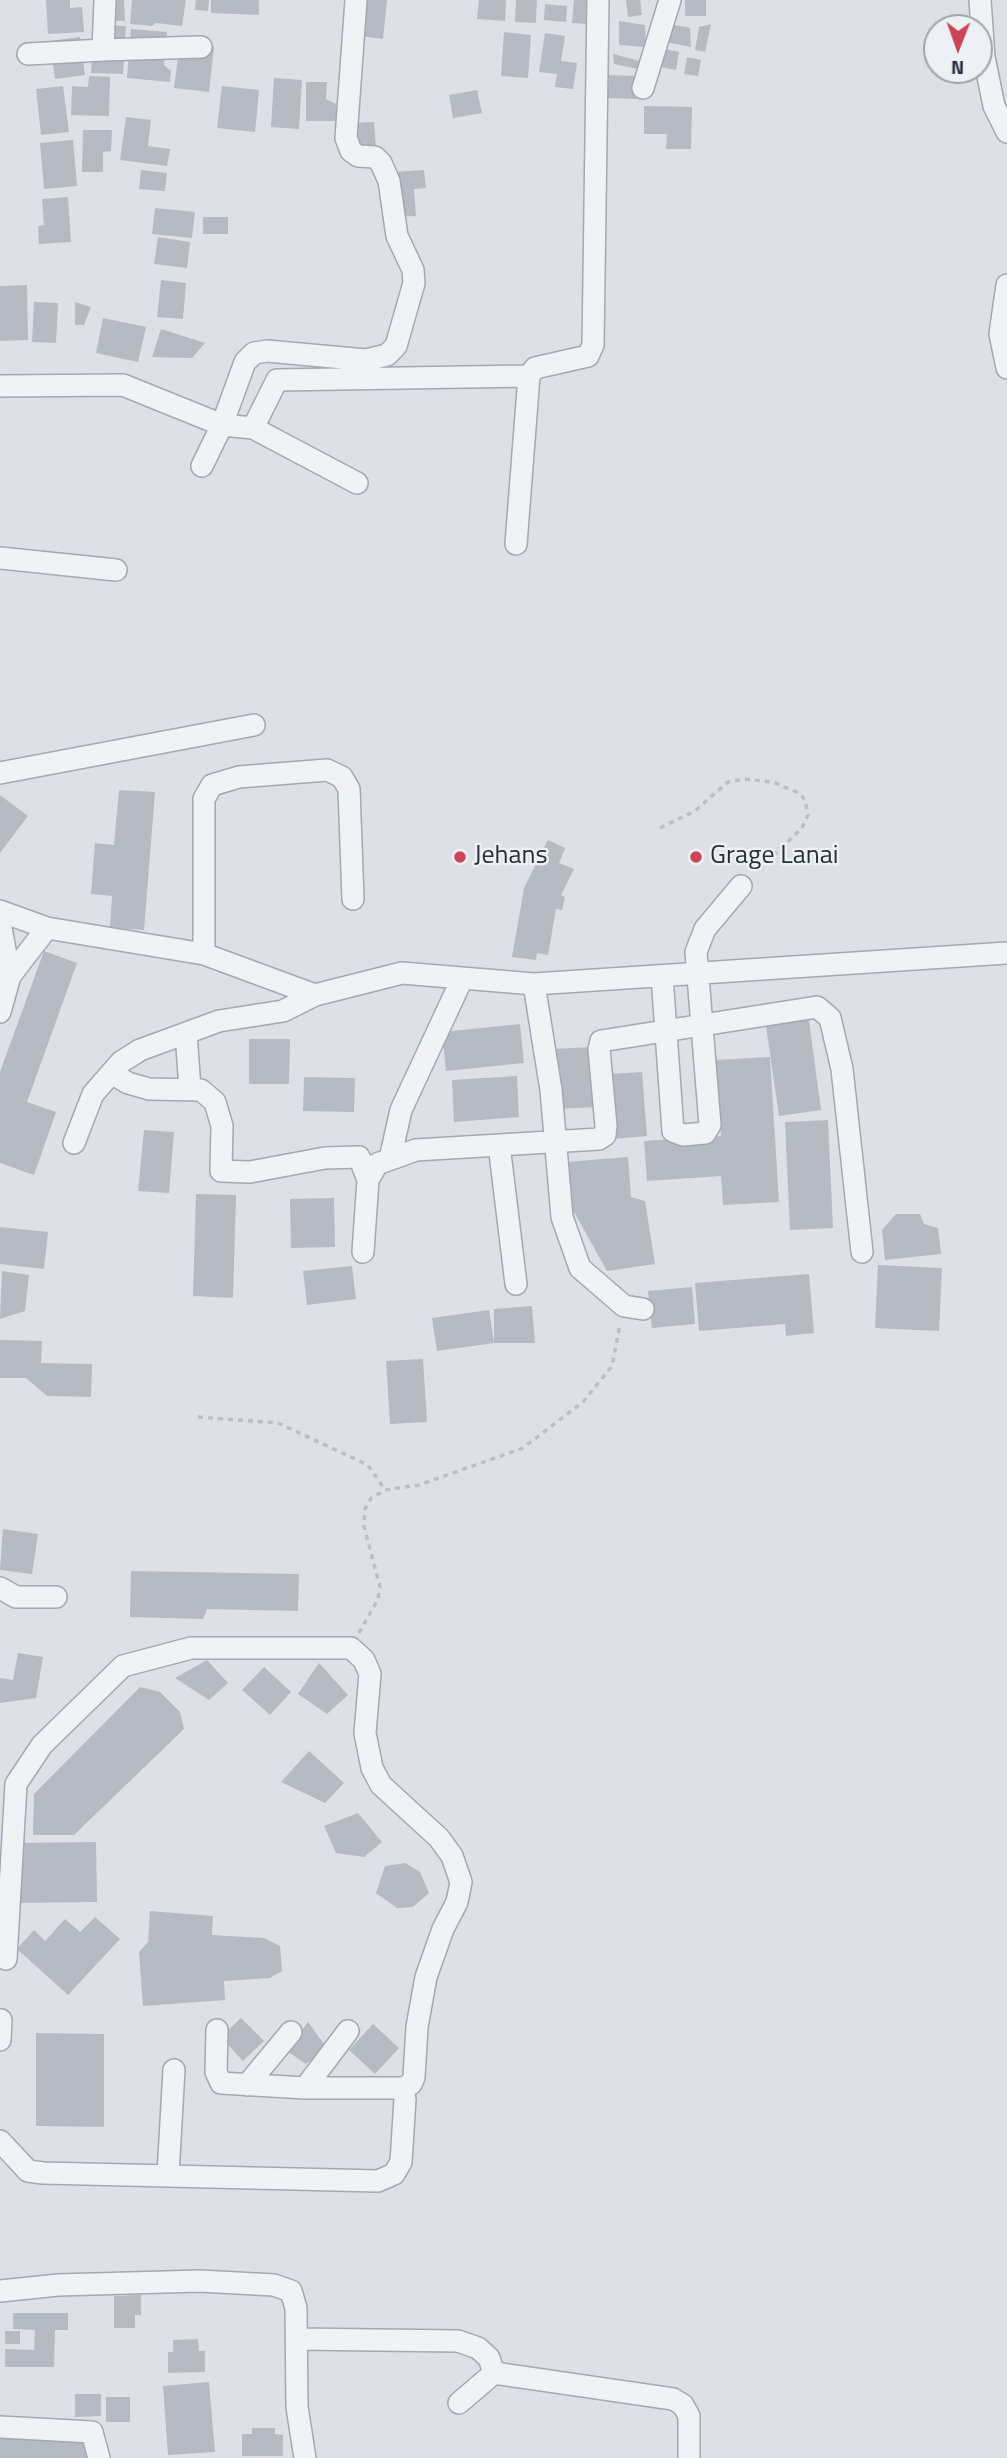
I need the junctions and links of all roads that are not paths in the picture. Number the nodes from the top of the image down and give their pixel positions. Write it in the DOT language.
graph roads {
  1 [pos="105,0"];
  2 [pos="356,0"];
  3 [pos="598,0"];
  4 [pos="670,0"];
  5 [pos="980,0"];
  6 [pos="201,47"];
  7 [pos="103,50"];
  8 [pos="28,54"];
  9 [pos="643,88"];
  10 [pos="1007,132"];
  11 [pos="1007,285"];
  12 [pos="1007,368"];
  13 [pos="528,376"];
  14 [pos="0,387"];
  15 [pos="222,425"];
  16 [pos="253,428"];
  17 [pos="202,466"];
  18 [pos="357,483"];
  19 [pos="516,544"];
  20 [pos="0,558"];
  21 [pos="116,570"];
  22 [pos="254,725"];
  23 [pos="0,773"];
  24 [pos="741,886"];
  25 [pos="353,899"];
  26 [pos="0,911"];
  27 [pos="0,923"];
  28 [pos="47,928"];
  29 [pos="1007,953"];
  30 [pos="204,954"];
  31 [pos="700,974"];
  32 [pos="10,976"];
  33 [pos="662,976"];
  34 [pos="462,979"];
  35 [pos="534,984"];
  36 [pos="315,995"];
  37 [pos="0,1012"];
  38 [pos="702,1026"];
  39 [pos="665,1029"];
  40 [pos="186,1033"];
  41 [pos="113,1074"];
  42 [pos="190,1089"];
  43 [pos="555,1142"];
  44 [pos="74,1143"];
  45 [pos="499,1145"];
  46 [pos="390,1159"];
  47 [pos="368,1180"];
  48 [pos="363,1252"];
  49 [pos="863,1252"];
  50 [pos="516,1283"];
  51 [pos="634,1307"];
  52 [pos="0,1588"];
  53 [pos="56,1597"];
  54 [pos="8,1784"];
  55 [pos="6,1959"];
  56 [pos="217,2031"];
  57 [pos="348,2031"];
  58 [pos="291,2032"];
  59 [pos="174,2070"];
  60 [pos="247,2085"];
  61 [pos="305,2088"];
  62 [pos="405,2099"];
  63 [pos="0,2141"];
  64 [pos="168,2174"];
  65 [pos="0,2291"];
  66 [pos="297,2339"];
  67 [pos="494,2373"];
  68 [pos="459,2403"];
  69 [pos="0,2427"];
  70 [pos="99,2458"];
  71 [pos="305,2458"];
  72 [pos="689,2458"];
  1 -- 7 [label="street"];
  2 -- 15 [label="street"];
  3 -- 13 [label="street"];
  4 -- 9 [label="street"];
  5 -- 10 [label="street"];
  6 -- 7 [label="street"];
  7 -- 8 [label="street"];
  11 -- 12 [label="street"];
  13 -- 16 [label="street"];
  13 -- 19 [label="street"];
  14 -- 15 [label="street"];
  15 -- 16 [label="street"];
  15 -- 17 [label="street"];
  16 -- 18 [label="street"];
  20 -- 21 [label="street"];
  22 -- 23 [label="street"];
  24 -- 31 [label="street"];
  25 -- 30 [label="street"];
  26 -- 28 [label="street"];
  27 -- 32 [label="street"];
  28 -- 30 [label="street"];
  28 -- 32 [label="street"];
  29 -- 31 [label="street"];
  30 -- 36 [label="street"];
  31 -- 33 [label="street"];
  31 -- 38 [label="street"];
  32 -- 37 [label="street"];
  33 -- 35 [label="street"];
  33 -- 39 [label="street"];
  34 -- 35 [label="street"];
  34 -- 36 [label="street"];
  34 -- 46 [label="street"];
  35 -- 43 [label="street"];
  36 -- 40 [label="street"];
  38 -- 39 [label="street"];
  38 -- 39 [label="street"];
  38 -- 49 [label="street"];
  39 -- 43 [label="street"];
  40 -- 41 [label="street"];
  40 -- 42 [label="street"];
  41 -- 42 [label="street"];
  41 -- 44 [label="street"];
  42 -- 47 [label="street"];
  43 -- 45 [label="street"];
  43 -- 51 [label="street"];
  45 -- 46 [label="street"];
  45 -- 50 [label="street"];
  46 -- 47 [label="street"];
  47 -- 48 [label="street"];
  52 -- 53 [label="street"];
  54 -- 55 [label="street"];
  54 -- 61 [label="street"];
  56 -- 60 [label="street"];
  57 -- 61 [label="street"];
  58 -- 60 [label="street"];
  59 -- 64 [label="street"];
  60 -- 61 [label="street"];
  62 -- 64 [label="street"];
  63 -- 64 [label="street"];
  65 -- 66 [label="street"];
  66 -- 67 [label="street"];
  66 -- 71 [label="street"];
  67 -- 68 [label="street"];
  67 -- 72 [label="street"];
  69 -- 70 [label="street"];
}
